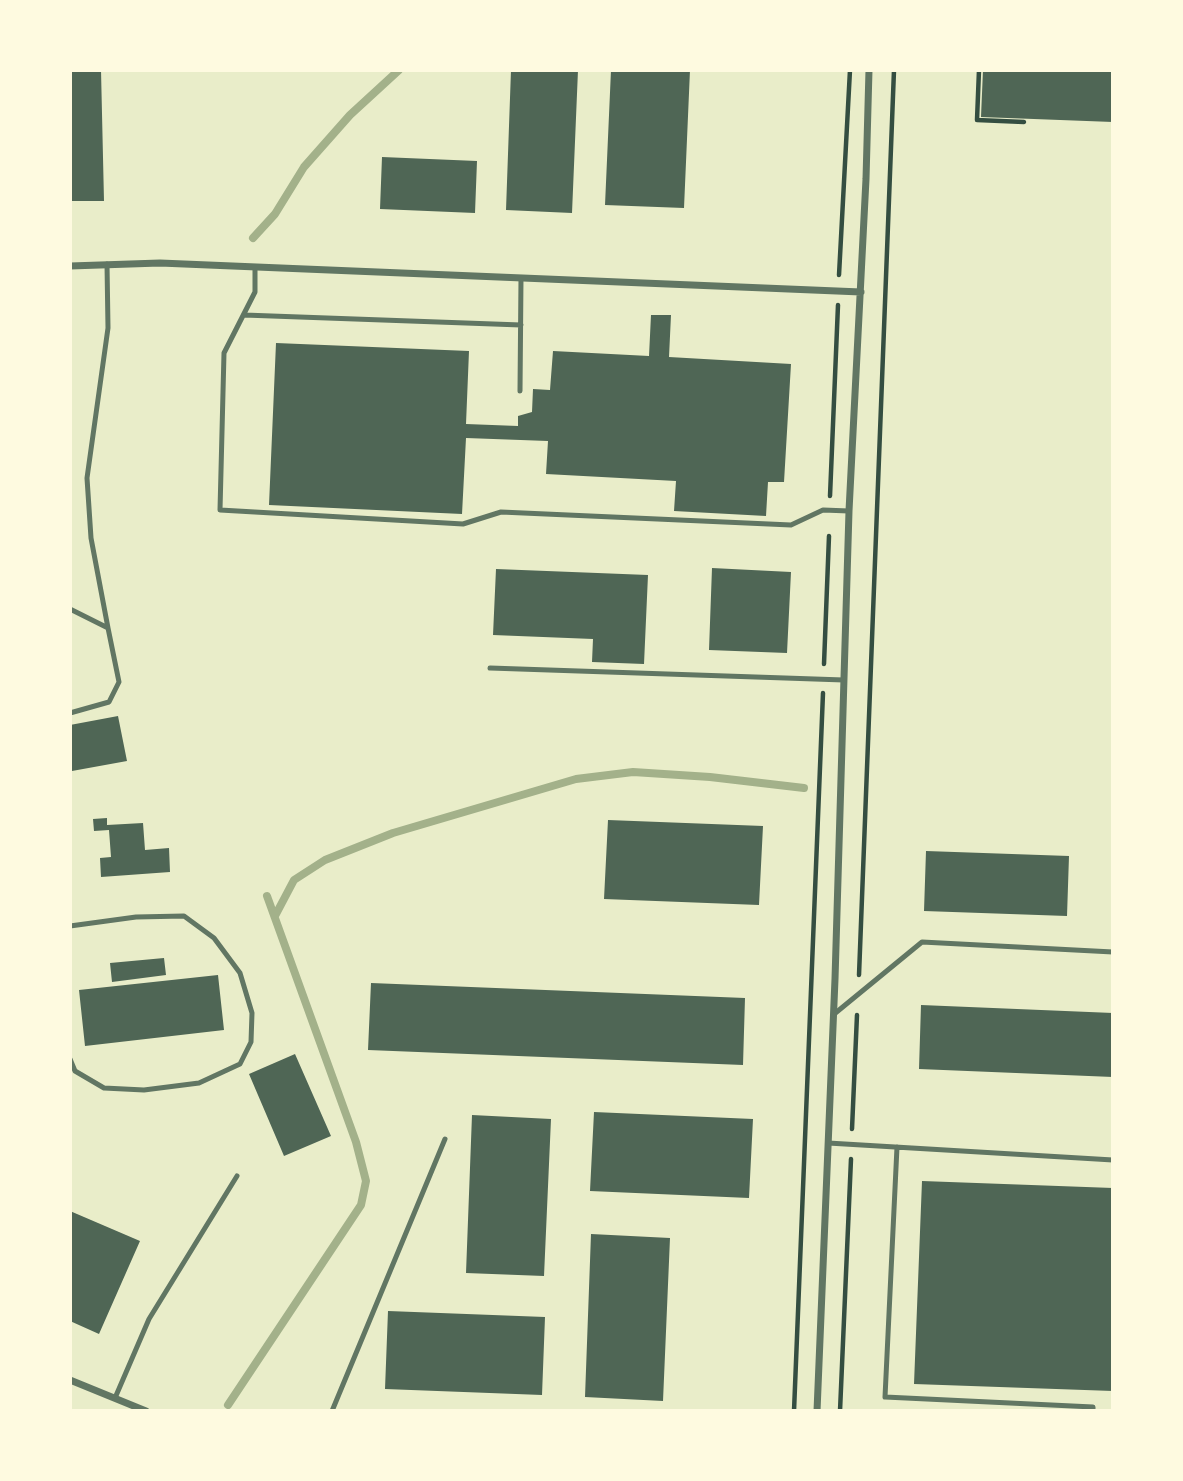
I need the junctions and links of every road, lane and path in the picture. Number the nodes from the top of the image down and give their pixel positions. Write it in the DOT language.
graph roads {
  1 [pos="849,70"];
  2 [pos="869,70"];
  3 [pos="894,70"];
  4 [pos="979,70"];
  5 [pos="1024,122"];
  6 [pos="107,264"];
  7 [pos="70,266"];
  8 [pos="255,267"];
  9 [pos="521,278"];
  10 [pos="838,292"];
  11 [pos="861,292"];
  12 [pos="244,314"];
  13 [pos="521,325"];
  14 [pos="520,391"];
  15 [pos="830,510"];
  16 [pos="849,511"];
  17 [pos="70,609"];
  18 [pos="108,628"];
  19 [pos="490,668"];
  20 [pos="823,678"];
  21 [pos="844,680"];
  22 [pos="70,713"];
  23 [pos="70,926"];
  24 [pos="1113,952"];
  25 [pos="858,995"];
  26 [pos="833,1015"];
  27 [pos="70,1059"];
  28 [pos="445,1139"];
  29 [pos="828,1143"];
  30 [pos="851,1144"];
  31 [pos="897,1147"];
  32 [pos="1113,1160"];
  33 [pos="237,1176"];
  34 [pos="70,1380"];
  35 [pos="115,1398"];
  36 [pos="146,1411"];
  37 [pos="332,1411"];
  38 [pos="794,1411"];
  39 [pos="817,1411"];
  40 [pos="839,1411"];
  41 [pos="1093,1411"];
  1 -- 10 [label="path"];
  2 -- 11 [label="street"];
  3 -- 25 [label="path"];
  4 -- 5 [label="path"];
  6 -- 7 [label="street"];
  6 -- 8 [label="street"];
  6 -- 18 [label="lane"];
  8 -- 9 [label="street"];
  8 -- 12 [label="lane"];
  9 -- 10 [label="street"];
  9 -- 13 [label="lane"];
  10 -- 11 [label="street"];
  10 -- 15 [label="path"];
  11 -- 16 [label="street"];
  12 -- 13 [label="lane"];
  12 -- 15 [label="lane"];
  13 -- 14 [label="lane"];
  15 -- 16 [label="lane"];
  15 -- 20 [label="path"];
  16 -- 21 [label="street"];
  17 -- 18 [label="lane"];
  18 -- 22 [label="lane"];
  19 -- 20 [label="lane"];
  20 -- 21 [label="lane"];
  20 -- 38 [label="path"];
  21 -- 26 [label="street"];
  23 -- 27 [label="lane"];
  24 -- 25 [label="lane"];
  25 -- 26 [label="lane"];
  25 -- 30 [label="path"];
  26 -- 29 [label="street"];
  28 -- 37 [label="lane"];
  29 -- 30 [label="lane"];
  29 -- 39 [label="street"];
  30 -- 31 [label="lane"];
  30 -- 40 [label="path"];
  31 -- 32 [label="lane"];
  31 -- 41 [label="lane"];
  33 -- 35 [label="lane"];
  34 -- 35 [label="street"];
  35 -- 36 [label="street"];
}
